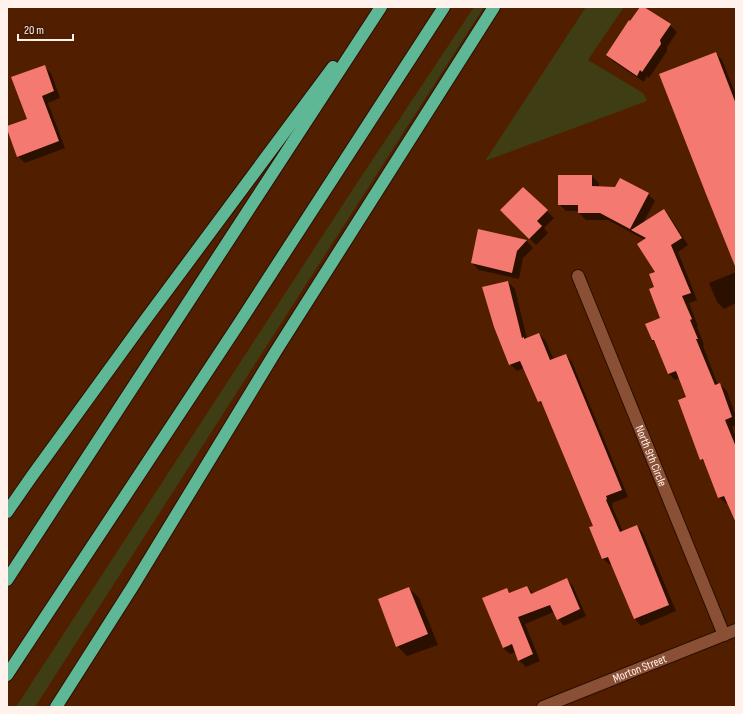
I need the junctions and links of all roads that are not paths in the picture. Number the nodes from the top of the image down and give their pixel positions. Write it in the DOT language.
graph roads {
  1 [pos="378,7"];
  2 [pos="381,7"];
  3 [pos="444,7"];
  4 [pos="494,7"];
  5 [pos="578,276"];
  6 [pos="7,512"];
  7 [pos="7,580"];
  8 [pos="736,630"];
  9 [pos="724,635"];
  10 [pos="7,675"];
  11 [pos="56,707"];
  12 [pos="543,707"];
  1 -- 6 [label="highway"];
  2 -- 7 [label="highway"];
  3 -- 10 [label="highway"];
  4 -- 11 [label="highway"];
  5 -- 9 [label="street, North 9th Circle"];
  8 -- 9 [label="street, Morton Street"];
  9 -- 12 [label="street, Morton Street"];
}
